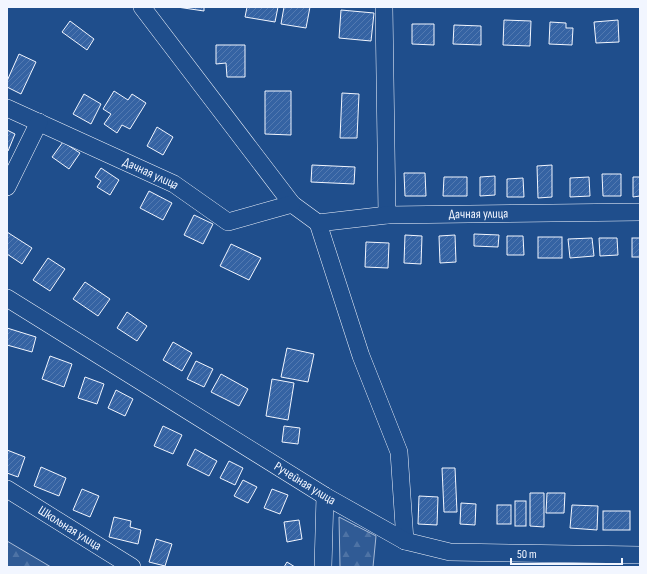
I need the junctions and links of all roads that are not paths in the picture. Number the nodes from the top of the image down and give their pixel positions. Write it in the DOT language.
graph roads {
  1 [pos="142,7"];
  2 [pos="384,7"];
  3 [pos="7,108"];
  4 [pos="39,122"];
  5 [pos="7,187"];
  6 [pos="292,204"];
  7 [pos="640,212"];
  8 [pos="387,216"];
  9 [pos="318,223"];
  10 [pos="7,298"];
  11 [pos="7,490"];
  12 [pos="325,496"];
  13 [pos="405,541"];
  14 [pos="640,555"];
  15 [pos="132,567"];
  16 [pos="323,567"];
  1 -- 6 [label="street"];
  2 -- 8 [label="street"];
  3 -- 4 [label="street, Дачная улица"];
  4 -- 5 [label="street"];
  4 -- 6 [label="street, Дачная улица"];
  6 -- 9 [label="street"];
  7 -- 8 [label="street, Дачная улица"];
  8 -- 9 [label="street, Дачная улица"];
  9 -- 13 [label="street"];
  10 -- 12 [label="street, Ручейная улица"];
  11 -- 15 [label="street, Школьная улица"];
  12 -- 13 [label="street, Ручейная улица"];
  12 -- 16 [label="street"];
  13 -- 14 [label="street, Ручейная улица"];
}
